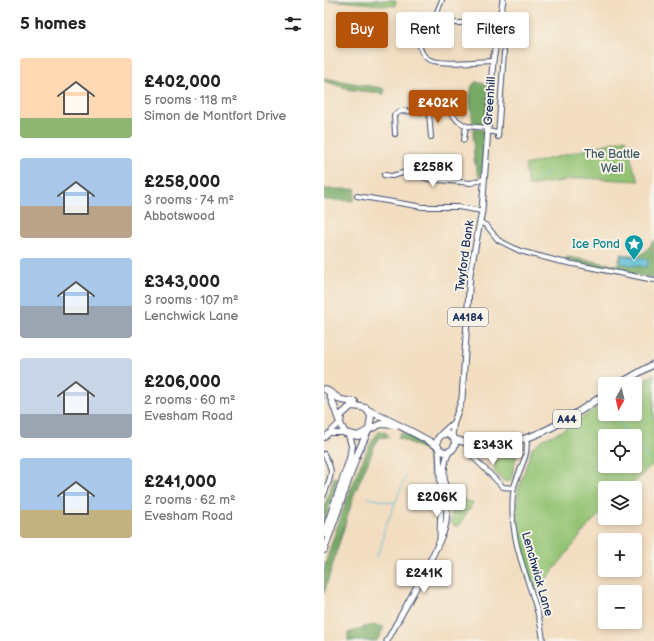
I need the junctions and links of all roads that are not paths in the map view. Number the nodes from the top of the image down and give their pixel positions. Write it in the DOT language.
graph roads {
  1 [pos="442,0"];
  2 [pos="503,0"];
  3 [pos="437,12"];
  4 [pos="501,12"];
  5 [pos="420,48"];
  6 [pos="494,48"];
  7 [pos="504,52"];
  8 [pos="492,61"];
  9 [pos="492,71"];
  10 [pos="502,71"];
  11 [pos="429,112"];
  12 [pos="466,126"];
  13 [pos="487,130"];
  14 [pos="395,134"];
  15 [pos="431,137"];
  16 [pos="464,140"];
  17 [pos="384,175"];
  18 [pos="484,180"];
  19 [pos="356,196"];
  20 [pos="482,211"];
  21 [pos="480,222"];
  22 [pos="654,280"];
  23 [pos="654,364"];
  24 [pos="631,377"];
  25 [pos="324,388"];
  26 [pos="330,395"];
  27 [pos="598,399"];
  28 [pos="351,406"];
  29 [pos="366,408"];
  30 [pos="374,412"];
  31 [pos="340,421"];
  32 [pos="454,422"];
  33 [pos="397,425"];
  34 [pos="369,430"];
  35 [pos="329,433"];
  36 [pos="347,434"];
  37 [pos="420,436"];
  38 [pos="439,436"];
  39 [pos="453,437"];
  40 [pos="324,438"];
  41 [pos="526,438"];
  42 [pos="467,443"];
  43 [pos="438,448"];
  44 [pos="451,449"];
  45 [pos="469,453"];
  46 [pos="324,454"];
  47 [pos="514,488"];
  48 [pos="324,495"];
  49 [pos="324,534"];
  50 [pos="440,538"];
  51 [pos="324,550"];
  52 [pos="387,641"];
  53 [pos="544,641"];
  1 -- 3 [label="street"];
  2 -- 4 [label="main road, Greenhill / A4184"];
  5 -- 8 [label="street"];
  6 -- 8 [label="main road, Greenhill / A4184"];
  7 -- 10 [label="street, Greenhill"];
  8 -- 9 [label="main road, Greenhill / A4184"];
  9 -- 10 [label="street, Greenhill"];
  9 -- 13 [label="main road, Greenhill / A4184"];
  10 -- 13 [label="street, Greenhill"];
  11 -- 12 [label="street"];
  11 -- 14 [label="street"];
  11 -- 15 [label="street"];
  12 -- 13 [label="street"];
  12 -- 16 [label="street"];
  13 -- 18 [label="main road, Greenhill / A4184"];
  17 -- 18 [label="street"];
  18 -- 20 [label="main road, Greenhill / A4184"];
  19 -- 20 [label="street"];
  20 -- 21 [label="main road, Twyford Bank / A4184"];
  21 -- 22 [label="street"];
  21 -- 32 [label="main road, Twyford Bank / A4184"];
  23 -- 24 [label="highway"];
  25 -- 26 [label="highway"];
  25 -- 30 [label="highway"];
  26 -- 28 [label="highway"];
  26 -- 31 [label="highway"];
  27 -- 41 [label="highway, A44"];
  28 -- 29 [label="highway"];
  28 -- 31 [label="highway"];
  29 -- 30 [label="highway"];
  29 -- 34 [label="highway"];
  30 -- 33 [label="highway"];
  31 -- 35 [label="street"];
  31 -- 36 [label="highway"];
  32 -- 38 [label="main road, Twyford Bank / A4184"];
  32 -- 39 [label="main road, Twyford Bank / A4184"];
  33 -- 34 [label="highway"];
  33 -- 37 [label="highway"];
  34 -- 36 [label="highway"];
  34 -- 51 [label="highway"];
  35 -- 36 [label="street"];
  35 -- 40 [label="street"];
  36 -- 49 [label="highway"];
  37 -- 38 [label="highway"];
  37 -- 43 [label="highway"];
  38 -- 39 [label="highway"];
  38 -- 43 [label="highway"];
  39 -- 42 [label="highway, A44"];
  39 -- 44 [label="highway"];
  41 -- 42 [label="highway, A44"];
  41 -- 47 [label="street, Lenchwick Lane"];
  42 -- 44 [label="highway, A44"];
  43 -- 44 [label="highway"];
  43 -- 50 [label="main road"];
  44 -- 50 [label="main road"];
  45 -- 47 [label="street"];
  46 -- 48 [label="street"];
  47 -- 53 [label="street, Lenchwick Lane"];
  50 -- 52 [label="main road"];
}
